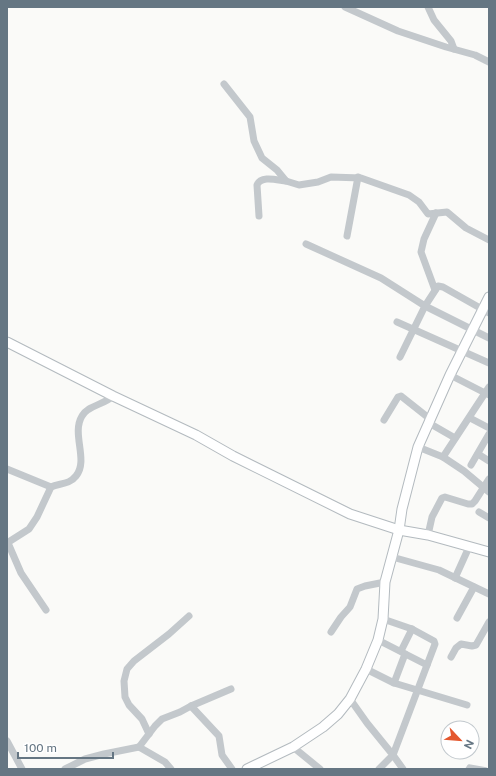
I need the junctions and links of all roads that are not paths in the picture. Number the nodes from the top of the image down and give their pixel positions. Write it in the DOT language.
graph roads {
  1 [pos="347,7"];
  2 [pos="428,7"];
  3 [pos="454,49"];
  4 [pos="489,62"];
  5 [pos="224,84"];
  6 [pos="358,177"];
  7 [pos="286,181"];
  8 [pos="436,213"];
  9 [pos="258,216"];
  10 [pos="347,236"];
  11 [pos="489,240"];
  12 [pos="306,244"];
  13 [pos="436,290"];
  14 [pos="489,297"];
  15 [pos="425,306"];
  16 [pos="486,311"];
  17 [pos="397,322"];
  18 [pos="414,330"];
  19 [pos="474,330"];
  20 [pos="489,338"];
  21 [pos="7,342"];
  22 [pos="462,352"];
  23 [pos="400,357"];
  24 [pos="489,363"];
  25 [pos="450,375"];
  26 [pos="488,392"];
  27 [pos="113,396"];
  28 [pos="470,418"];
  29 [pos="384,420"];
  30 [pos="430,421"];
  31 [pos="489,428"];
  32 [pos="489,434"];
  33 [pos="455,438"];
  34 [pos="418,447"];
  35 [pos="478,454"];
  36 [pos="443,457"];
  37 [pos="489,461"];
  38 [pos="471,465"];
  39 [pos="7,469"];
  40 [pos="489,479"];
  41 [pos="51,487"];
  42 [pos="486,490"];
  43 [pos="478,512"];
  44 [pos="489,518"];
  45 [pos="399,530"];
  46 [pos="428,536"];
  47 [pos="8,543"];
  48 [pos="469,547"];
  49 [pos="489,552"];
  50 [pos="392,557"];
  51 [pos="455,578"];
  52 [pos="385,582"];
  53 [pos="474,588"];
  54 [pos="489,594"];
  55 [pos="46,610"];
  56 [pos="189,616"];
  57 [pos="456,618"];
  58 [pos="382,619"];
  59 [pos="489,622"];
  60 [pos="412,629"];
  61 [pos="331,632"];
  62 [pos="378,640"];
  63 [pos="403,653"];
  64 [pos="451,657"];
  65 [pos="427,665"];
  66 [pos="366,669"];
  67 [pos="394,683"];
  68 [pos="417,689"];
  69 [pos="231,690"];
  70 [pos="350,699"];
  71 [pos="467,705"];
  72 [pos="191,706"];
  73 [pos="149,734"];
  74 [pos="7,741"];
  75 [pos="139,747"];
  76 [pos="293,747"];
  77 [pos="393,755"];
  78 [pos="22,769"];
  79 [pos="65,769"];
  80 [pos="171,769"];
  81 [pos="232,769"];
  82 [pos="247,769"];
  83 [pos="320,769"];
  84 [pos="379,769"];
  85 [pos="403,769"];
  86 [pos="467,769"];
  87 [pos="486,769"];
  1 -- 3 [label="street"];
  2 -- 3 [label="street"];
  3 -- 4 [label="street"];
  5 -- 7 [label="street"];
  6 -- 7 [label="street"];
  6 -- 8 [label="street"];
  6 -- 10 [label="street"];
  7 -- 9 [label="street"];
  8 -- 11 [label="street"];
  8 -- 13 [label="street"];
  12 -- 15 [label="street"];
  13 -- 15 [label="street"];
  13 -- 16 [label="street"];
  14 -- 16 [label="street"];
  15 -- 18 [label="street"];
  15 -- 19 [label="street"];
  16 -- 19 [label="street"];
  17 -- 18 [label="street"];
  18 -- 22 [label="street"];
  18 -- 23 [label="street"];
  19 -- 20 [label="street"];
  19 -- 22 [label="street"];
  21 -- 27 [label="street"];
  22 -- 24 [label="street"];
  22 -- 25 [label="street"];
  25 -- 26 [label="street"];
  25 -- 30 [label="street"];
  26 -- 28 [label="street"];
  27 -- 41 [label="street"];
  27 -- 45 [label="street"];
  28 -- 31 [label="street"];
  28 -- 33 [label="street"];
  29 -- 30 [label="street"];
  30 -- 33 [label="street"];
  30 -- 34 [label="street"];
  32 -- 35 [label="street"];
  33 -- 36 [label="street"];
  34 -- 36 [label="street"];
  34 -- 45 [label="street"];
  35 -- 37 [label="street"];
  35 -- 38 [label="street"];
  36 -- 42 [label="street"];
  39 -- 41 [label="street"];
  40 -- 42 [label="street"];
  41 -- 47 [label="street"];
  42 -- 46 [label="street"];
  43 -- 44 [label="street"];
  45 -- 46 [label="street"];
  45 -- 50 [label="street"];
  46 -- 48 [label="street"];
  47 -- 55 [label="street"];
  48 -- 49 [label="street"];
  48 -- 51 [label="street"];
  50 -- 51 [label="street"];
  50 -- 52 [label="street"];
  51 -- 53 [label="street"];
  52 -- 58 [label="street"];
  52 -- 61 [label="street"];
  53 -- 54 [label="street"];
  53 -- 57 [label="street"];
  56 -- 73 [label="street"];
  58 -- 60 [label="street"];
  58 -- 62 [label="street"];
  59 -- 64 [label="street"];
  60 -- 63 [label="street"];
  60 -- 65 [label="street"];
  62 -- 63 [label="street"];
  62 -- 66 [label="street"];
  63 -- 65 [label="street"];
  63 -- 67 [label="street"];
  65 -- 68 [label="street"];
  66 -- 67 [label="street"];
  66 -- 70 [label="street"];
  67 -- 68 [label="street"];
  68 -- 71 [label="street"];
  68 -- 77 [label="street"];
  69 -- 72 [label="street"];
  70 -- 76 [label="street"];
  70 -- 77 [label="street"];
  72 -- 73 [label="street"];
  72 -- 81 [label="street"];
  73 -- 75 [label="street"];
  74 -- 78 [label="street"];
  75 -- 79 [label="street"];
  75 -- 80 [label="street"];
  76 -- 82 [label="street"];
  76 -- 83 [label="street"];
  77 -- 84 [label="street"];
  77 -- 85 [label="street"];
  86 -- 87 [label="lane"];
}
